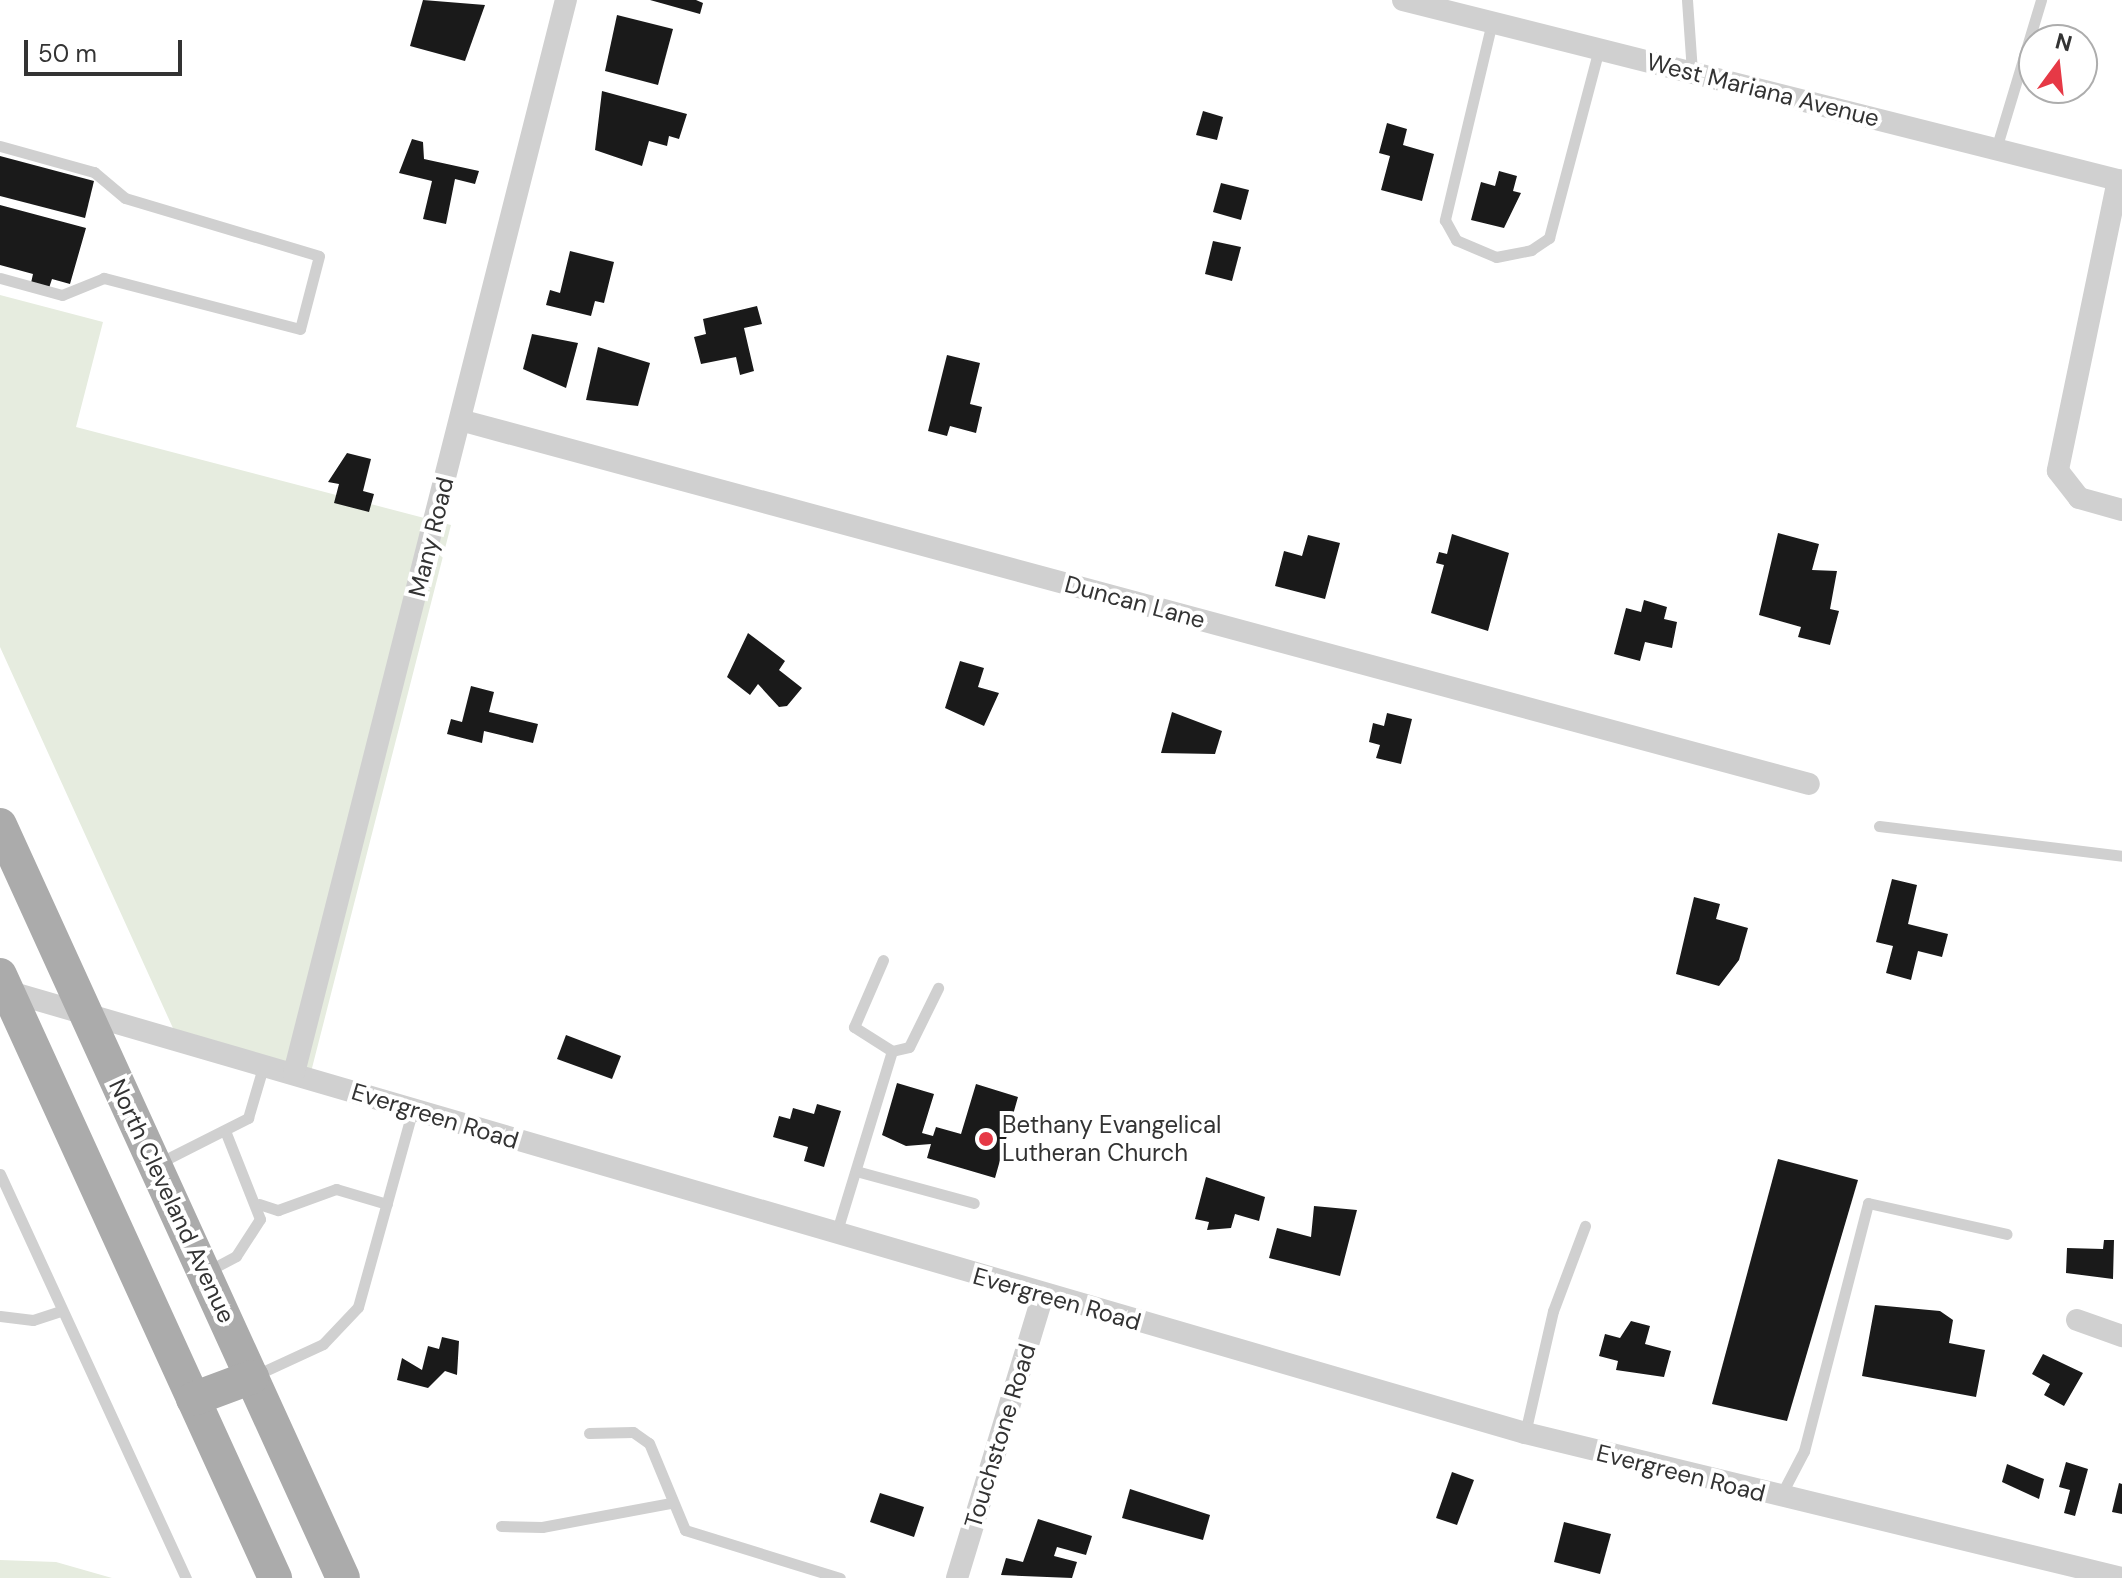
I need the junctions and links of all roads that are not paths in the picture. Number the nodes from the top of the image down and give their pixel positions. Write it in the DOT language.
graph roads {
  1 [pos="566,0"];
  2 [pos="1403,0"];
  3 [pos="1687,0"];
  4 [pos="2041,0"];
  5 [pos="1492,22"];
  6 [pos="1599,49"];
  7 [pos="1692,72"];
  8 [pos="0,146"];
  9 [pos="1996,149"];
  10 [pos="2120,180"];
  11 [pos="0,278"];
  12 [pos="460,420"];
  13 [pos="2122,510"];
  14 [pos="1809,784"];
  15 [pos="0,825"];
  16 [pos="1879,826"];
  17 [pos="2122,856"];
  18 [pos="883,960"];
  19 [pos="2,985"];
  20 [pos="938,988"];
  21 [pos="86,1014"];
  22 [pos="892,1051"];
  23 [pos="264,1064"];
  24 [pos="294,1073"];
  25 [pos="413,1109"];
  26 [pos="226,1133"];
  27 [pos="155,1165"];
  28 [pos="856,1171"];
  29 [pos="0,1174"];
  30 [pos="974,1203"];
  31 [pos="259,1204"];
  32 [pos="387,1204"];
  33 [pos="1585,1226"];
  34 [pos="2007,1234"];
  35 [pos="836,1235"];
  36 [pos="204,1273"];
  37 [pos="1043,1295"];
  38 [pos="61,1311"];
  39 [pos="0,1316"];
  40 [pos="2077,1320"];
  41 [pos="2122,1336"];
  42 [pos="252,1377"];
  43 [pos="193,1399"];
  44 [pos="589,1433"];
  45 [pos="1525,1433"];
  46 [pos="1780,1498"];
  47 [pos="670,1503"];
  48 [pos="501,1526"];
  49 [pos="186,1578"];
  50 [pos="275,1578"];
  51 [pos="343,1578"];
  52 [pos="840,1578"];
  53 [pos="957,1578"];
  54 [pos="2122,1578"];
  1 -- 12 [label="street, Many Road"];
  2 -- 5 [label="street, West Mariana Avenue"];
  3 -- 7 [label="lane"];
  4 -- 9 [label="lane"];
  5 -- 6 [label="street, West Mariana Avenue"];
  5 -- 6 [label="lane"];
  6 -- 7 [label="street, West Mariana Avenue"];
  7 -- 9 [label="street, West Mariana Avenue"];
  8 -- 11 [label="lane"];
  9 -- 10 [label="street, West Mariana Avenue"];
  10 -- 13 [label="street"];
  12 -- 14 [label="street, Duncan Lane"];
  12 -- 24 [label="street, Many Road"];
  15 -- 21 [label="main road, North Cleveland Avenue"];
  16 -- 17 [label="lane"];
  18 -- 22 [label="lane"];
  19 -- 21 [label="street, Evergreen Road"];
  19 -- 43 [label="main road"];
  20 -- 22 [label="lane"];
  21 -- 23 [label="street, Evergreen Road"];
  21 -- 27 [label="main road, North Cleveland Avenue"];
  22 -- 28 [label="lane"];
  23 -- 24 [label="street, Evergreen Road"];
  23 -- 26 [label="lane"];
  24 -- 25 [label="street, Evergreen Road"];
  25 -- 32 [label="lane"];
  25 -- 35 [label="street, Evergreen Road"];
  26 -- 27 [label="lane"];
  26 -- 31 [label="lane"];
  27 -- 36 [label="main road, North Cleveland Avenue"];
  28 -- 30 [label="lane"];
  28 -- 35 [label="lane"];
  29 -- 38 [label="lane"];
  31 -- 32 [label="lane"];
  31 -- 36 [label="lane"];
  32 -- 42 [label="lane"];
  33 -- 45 [label="lane"];
  34 -- 46 [label="lane"];
  35 -- 37 [label="street, Evergreen Road"];
  36 -- 42 [label="main road, North Cleveland Avenue"];
  37 -- 45 [label="street, Evergreen Road"];
  37 -- 53 [label="street, Touchstone Road"];
  38 -- 39 [label="lane"];
  38 -- 49 [label="lane"];
  40 -- 41 [label="street"];
  42 -- 43 [label="main road"];
  42 -- 51 [label="main road, North Cleveland Avenue"];
  43 -- 50 [label="main road"];
  44 -- 47 [label="lane"];
  45 -- 46 [label="street, Evergreen Road"];
  46 -- 54 [label="street, Evergreen Road"];
  47 -- 48 [label="lane"];
  47 -- 52 [label="lane"];
}
